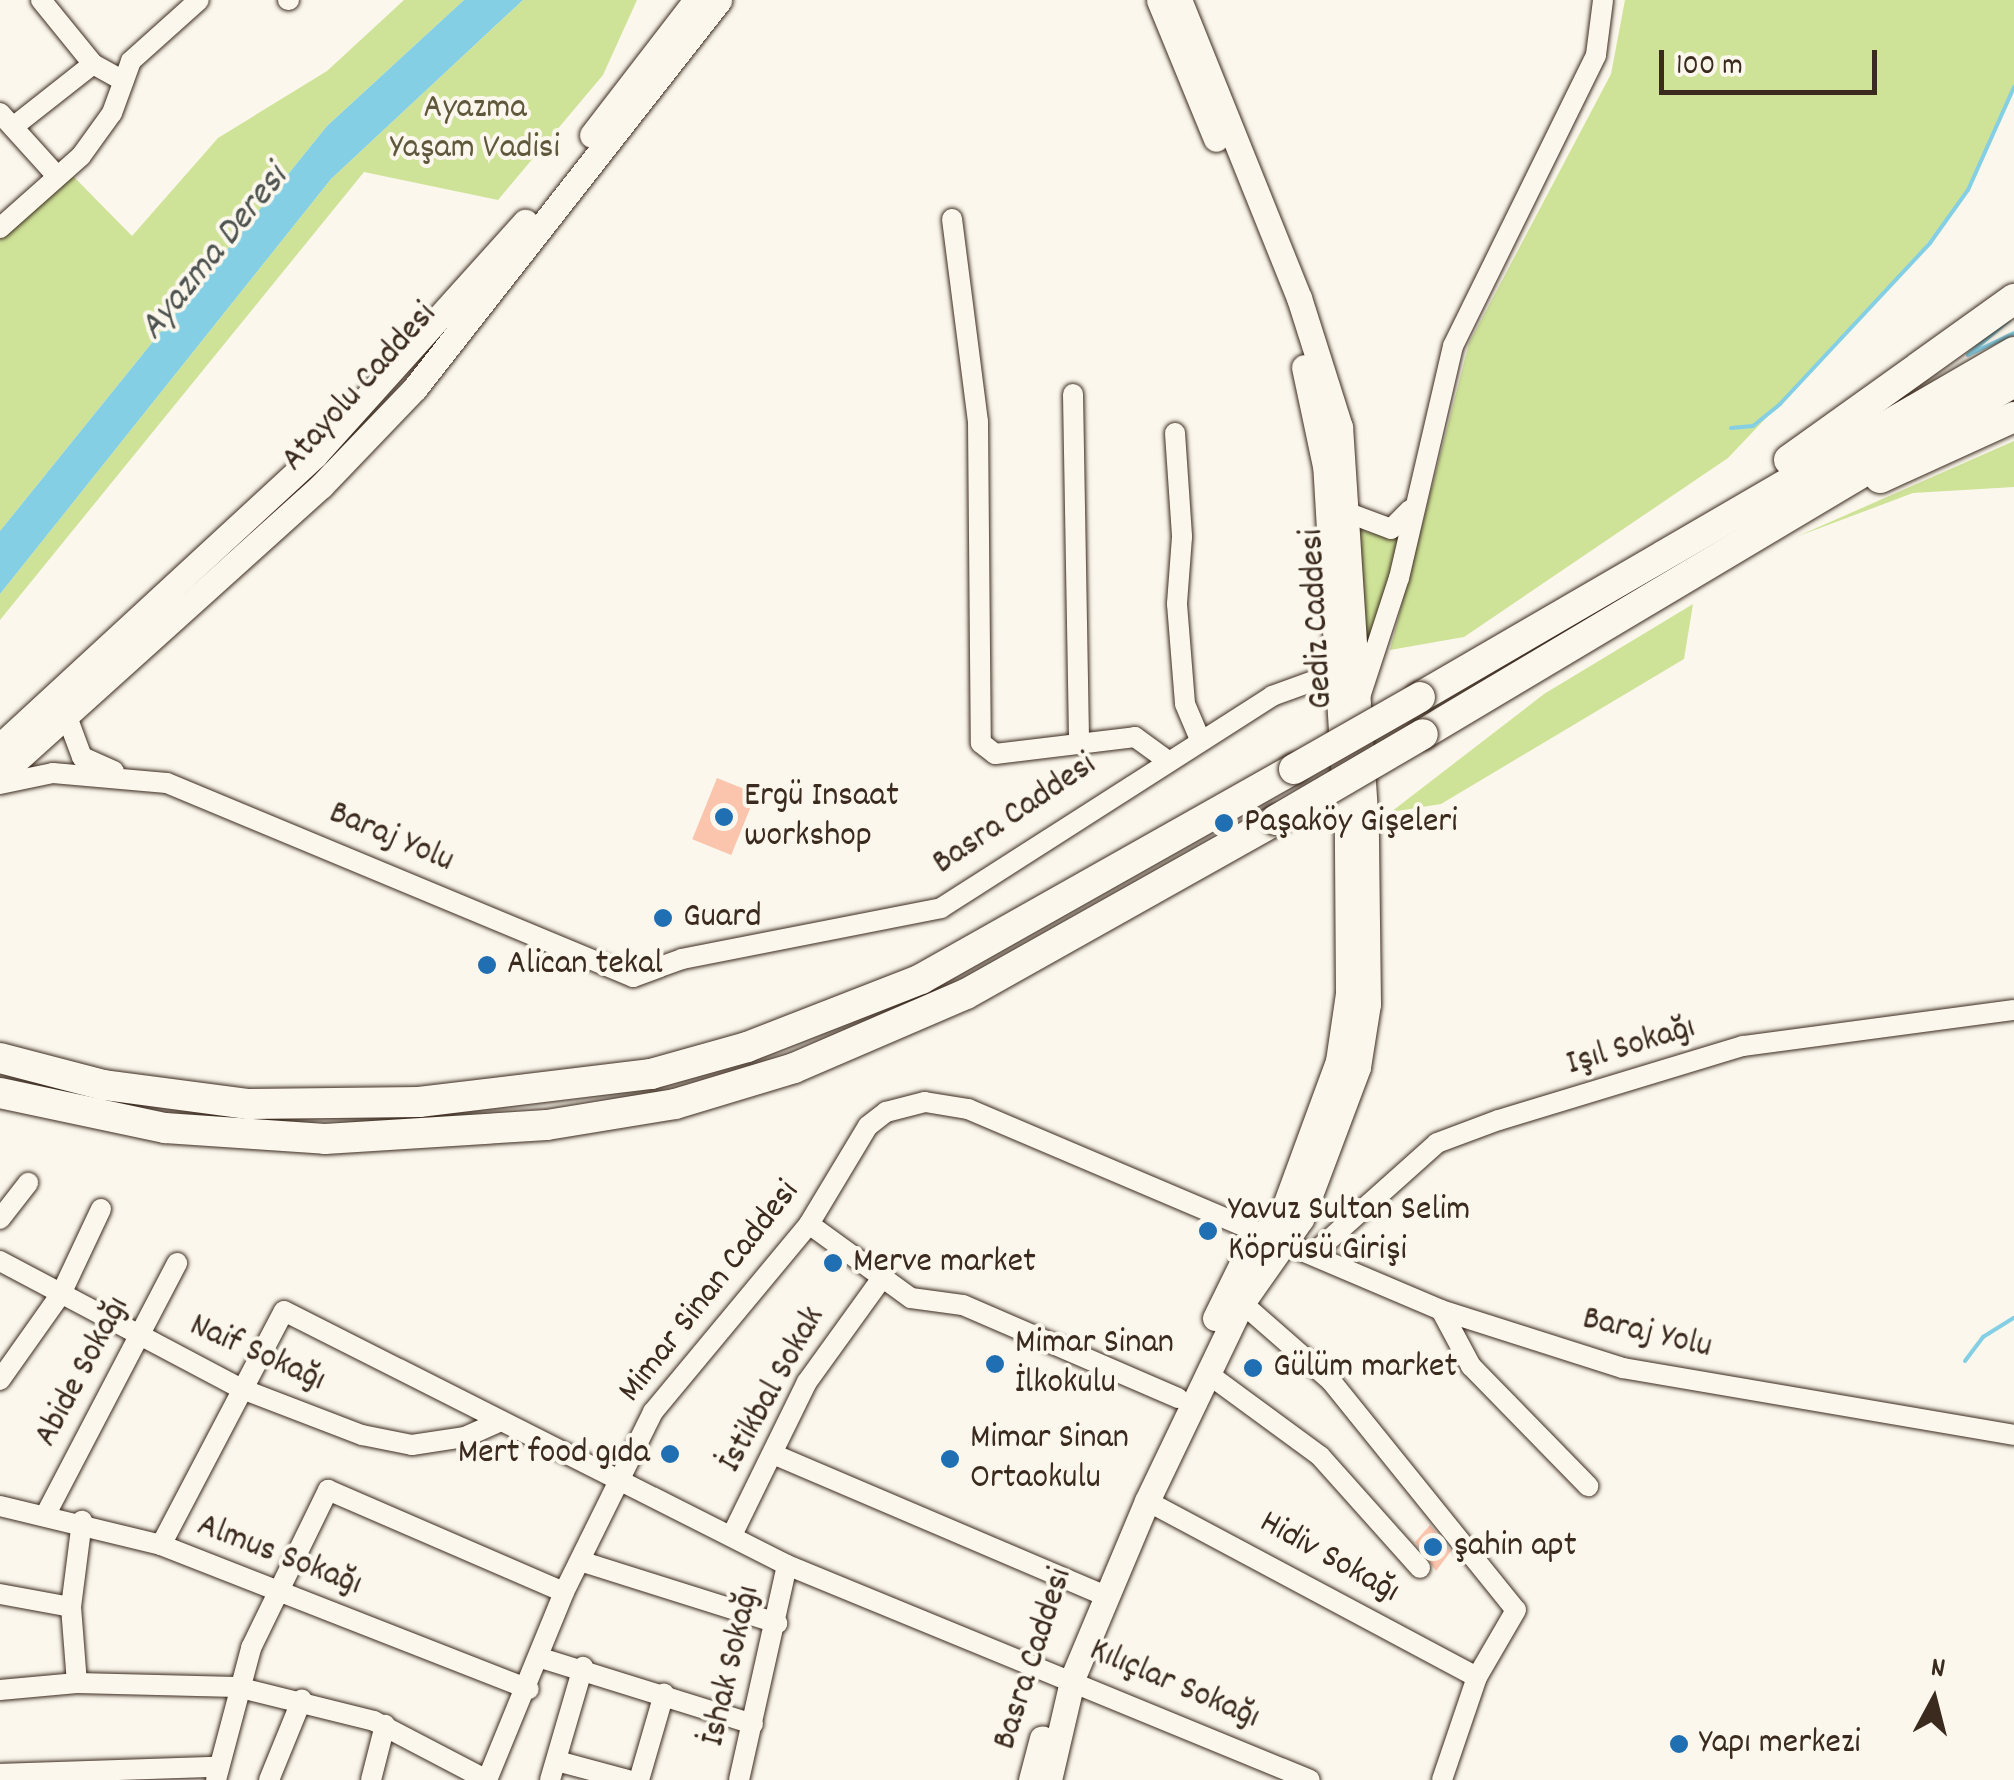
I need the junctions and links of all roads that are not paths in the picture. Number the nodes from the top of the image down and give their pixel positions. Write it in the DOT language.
graph roads {
  1 [pos="41,0"];
  2 [pos="198,0"];
  3 [pos="696,0"];
  4 [pos="720,0"];
  5 [pos="1159,0"];
  6 [pos="1179,0"];
  7 [pos="1602,0"];
  8 [pos="175,7"];
  9 [pos="92,64"];
  10 [pos="124,81"];
  11 [pos="6,120"];
  12 [pos="56,176"];
  13 [pos="952,219"];
  14 [pos="0,228"];
  15 [pos="2014,299"];
  16 [pos="2014,352"];
  17 [pos="2014,382"];
  18 [pos="1074,394"];
  19 [pos="2014,417"];
  20 [pos="1175,432"];
  21 [pos="1412,508"];
  22 [pos="1346,512"];
  23 [pos="1675,546"];
  24 [pos="1647,600"];
  25 [pos="1347,668"];
  26 [pos="1358,704"];
  27 [pos="66,714"];
  28 [pos="1200,739"];
  29 [pos="1079,744"];
  30 [pos="0,746"];
  31 [pos="1165,759"];
  32 [pos="120,774"];
  33 [pos="0,775"];
  34 [pos="0,784"];
  35 [pos="633,976"];
  36 [pos="2014,1010"];
  37 [pos="0,1050"];
  38 [pos="0,1058"];
  39 [pos="104,1084"];
  40 [pos="0,1094"];
  41 [pos="28,1183"];
  42 [pos="101,1210"];
  43 [pos="0,1219"];
  44 [pos="809,1224"];
  45 [pos="1270,1240"];
  46 [pos="1312,1254"];
  47 [pos="0,1260"];
  48 [pos="177,1262"];
  49 [pos="879,1282"];
  50 [pos="61,1294"];
  51 [pos="1242,1303"];
  52 [pos="1441,1310"];
  53 [pos="139,1335"];
  54 [pos="1207,1374"];
  55 [pos="0,1380"];
  56 [pos="242,1388"];
  57 [pos="1178,1398"];
  58 [pos="502,1421"];
  59 [pos="2014,1435"];
  60 [pos="773,1454"];
  61 [pos="620,1476"];
  62 [pos="1588,1486"];
  63 [pos="1148,1501"];
  64 [pos="0,1506"];
  65 [pos="46,1512"];
  66 [pos="82,1520"];
  67 [pos="732,1535"];
  68 [pos="160,1545"];
  69 [pos="580,1561"];
  70 [pos="787,1566"];
  71 [pos="1420,1568"];
  72 [pos="273,1592"];
  73 [pos="564,1592"];
  74 [pos="1098,1592"];
  75 [pos="0,1594"];
  76 [pos="71,1607"];
  77 [pos="777,1623"];
  78 [pos="541,1658"];
  79 [pos="583,1667"];
  80 [pos="1066,1674"];
  81 [pos="1478,1677"];
  82 [pos="78,1683"];
  83 [pos="237,1687"];
  84 [pos="0,1690"];
  85 [pos="529,1690"];
  86 [pos="664,1694"];
  87 [pos="302,1699"];
  88 [pos="385,1724"];
  89 [pos="753,1724"];
  90 [pos="554,1771"];
  91 [pos="0,1774"];
  92 [pos="215,1774"];
  93 [pos="269,1780"];
  94 [pos="371,1780"];
  95 [pos="487,1780"];
  96 [pos="628,1780"];
  97 [pos="639,1780"];
  98 [pos="739,1780"];
  99 [pos="1038,1780"];
  100 [pos="1310,1780"];
  101 [pos="1442,1780"];
  1 -- 9 [label="street"];
  2 -- 8 [label="street"];
  3 -- 30 [label="main road, Atayolu Caddesi"];
  4 -- 27 [label="main road, Atayolu Caddesi"];
  5 -- 25 [label="main road, Gediz Caddesi"];
  6 -- 22 [label="main road, Gediz Caddesi"];
  7 -- 21 [label="street"];
  8 -- 10 [label="street"];
  9 -- 10 [label="street"];
  9 -- 11 [label="street"];
  10 -- 12 [label="street"];
  11 -- 12 [label="street"];
  12 -- 14 [label="street"];
  13 -- 29 [label="street"];
  15 -- 23 [label="highway"];
  16 -- 23 [label="highway"];
  17 -- 24 [label="highway"];
  18 -- 29 [label="street"];
  19 -- 24 [label="highway"];
  20 -- 28 [label="street"];
  21 -- 22 [label="street"];
  21 -- 26 [label="street"];
  22 -- 25 [label="main road, Gediz Caddesi"];
  23 -- 39 [label="highway, bridge"];
  24 -- 40 [label="highway, bridge"];
  25 -- 26 [label="main road, Gediz Caddesi"];
  25 -- 28 [label="street, Basra Caddesi"];
  25 -- 45 [label="main road, Gediz Caddesi"];
  26 -- 45 [label="main road, Gediz Caddesi"];
  27 -- 32 [label="street, Baraj Yolu"];
  27 -- 33 [label="main road, Atayolu Caddesi"];
  28 -- 31 [label="street, Basra Caddesi"];
  29 -- 31 [label="street"];
  31 -- 35 [label="street, Basra Caddesi"];
  32 -- 34 [label="street, Baraj Yolu"];
  32 -- 35 [label="street, Baraj Yolu"];
  36 -- 46 [label="street, Işıl Sokağı"];
  37 -- 39 [label="highway"];
  38 -- 39 [label="highway"];
  41 -- 43 [label="street"];
  42 -- 50 [label="street"];
  44 -- 45 [label="street, Mimar Sinan Caddesi"];
  44 -- 49 [label="street"];
  44 -- 61 [label="street, Mimar Sinan Caddesi"];
  45 -- 46 [label="street, Baraj Yolu"];
  45 -- 51 [label="main road, Basra Caddesi"];
  45 -- 57 [label="main road, Basra Caddesi"];
  46 -- 52 [label="street, Baraj Yolu"];
  47 -- 50 [label="street, Naif Sokağı"];
  48 -- 53 [label="street, Abide Sokağı"];
  49 -- 57 [label="street"];
  49 -- 60 [label="street, İstikbal Sokak"];
  50 -- 53 [label="street, Naif Sokağı"];
  50 -- 55 [label="street"];
  51 -- 54 [label="main road, Basra Caddesi"];
  51 -- 81 [label="street"];
  52 -- 59 [label="street, Baraj Yolu"];
  52 -- 62 [label="street"];
  53 -- 56 [label="street, Naif Sokağı"];
  53 -- 65 [label="street, Abide Sokağı"];
  54 -- 63 [label="main road, Basra Caddesi"];
  54 -- 71 [label="street"];
  56 -- 58 [label="street, Naif Sokağı"];
  56 -- 58 [label="street, Kılıçlar Sokağı"];
  56 -- 68 [label="street"];
  57 -- 74 [label="main road, Basra Caddesi"];
  58 -- 61 [label="street, Kılıçlar Sokağı"];
  60 -- 67 [label="street, İstikbal Sokak"];
  60 -- 74 [label="street"];
  61 -- 67 [label="street, Kılıçlar Sokağı"];
  61 -- 69 [label="street, Mimar Sinan Caddesi"];
  63 -- 74 [label="main road, Basra Caddesi"];
  63 -- 81 [label="street, Hidiv Sokağı"];
  64 -- 65 [label="street, Almus Sokağı"];
  65 -- 66 [label="street, Almus Sokağı"];
  66 -- 68 [label="street, Almus Sokağı"];
  66 -- 76 [label="street"];
  67 -- 70 [label="street, Kılıçlar Sokağı"];
  68 -- 72 [label="street, Almus Sokağı"];
  69 -- 73 [label="street, Mimar Sinan Caddesi"];
  69 -- 77 [label="street"];
  70 -- 77 [label="street, İshak Sokağı"];
  70 -- 80 [label="street, Kılıçlar Sokağı"];
  72 -- 73 [label="street"];
  72 -- 83 [label="street"];
  72 -- 85 [label="street, Almus Sokağı"];
  73 -- 78 [label="street, Mimar Sinan Caddesi"];
  74 -- 80 [label="main road, Basra Caddesi"];
  75 -- 76 [label="street"];
  76 -- 82 [label="street"];
  77 -- 89 [label="street, İshak Sokağı"];
  78 -- 79 [label="street"];
  78 -- 85 [label="street, Mimar Sinan Caddesi"];
  79 -- 86 [label="street"];
  79 -- 90 [label="street"];
  80 -- 99 [label="main road, Basra Caddesi"];
  80 -- 100 [label="street, Kılıçlar Sokağı"];
  81 -- 101 [label="street"];
  82 -- 83 [label="street"];
  82 -- 84 [label="street"];
  83 -- 87 [label="street"];
  83 -- 92 [label="street"];
  85 -- 95 [label="street, Mimar Sinan Caddesi"];
  86 -- 89 [label="street"];
  86 -- 97 [label="street"];
  87 -- 88 [label="street"];
  87 -- 93 [label="street"];
  88 -- 94 [label="street"];
  88 -- 95 [label="street"];
  89 -- 98 [label="street, İshak Sokağı"];
  90 -- 96 [label="street"];
  91 -- 92 [label="street"];
}
